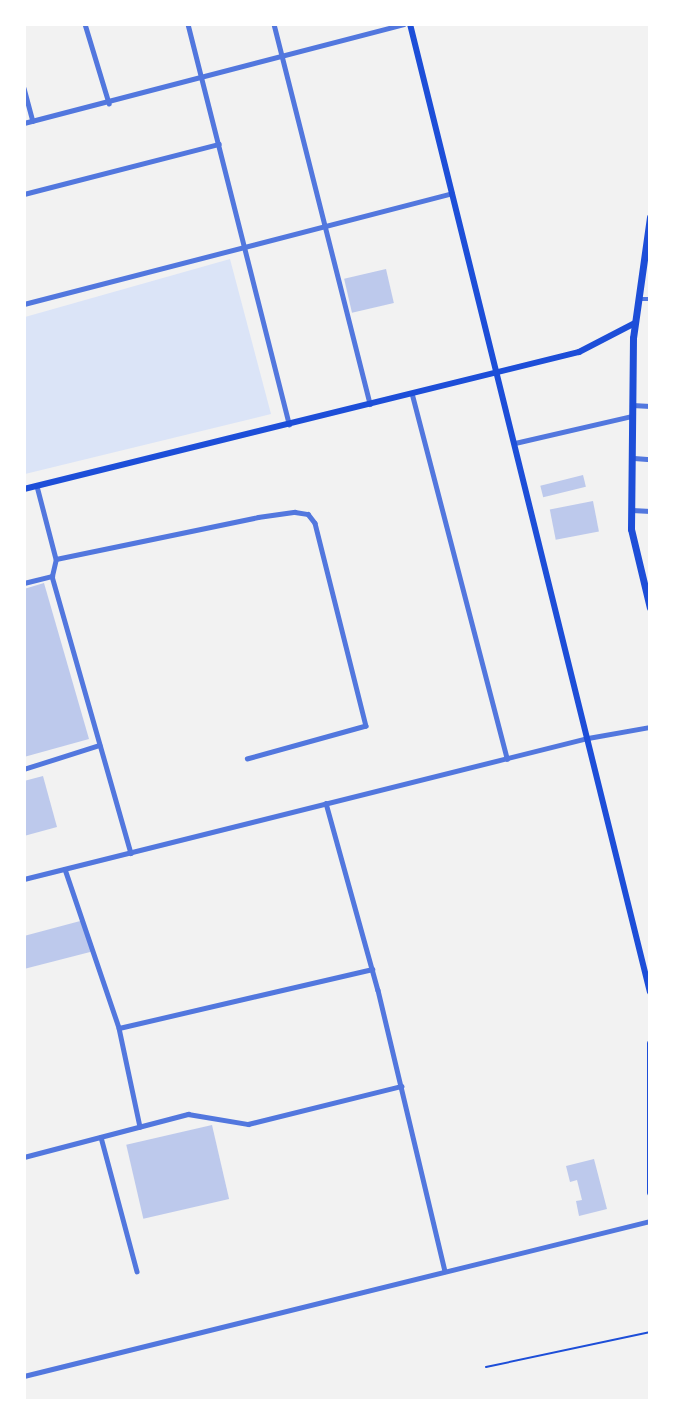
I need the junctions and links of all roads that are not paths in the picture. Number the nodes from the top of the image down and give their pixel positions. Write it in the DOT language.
graph roads {
  1 [pos="85,24"];
  2 [pos="188,24"];
  3 [pos="274,24"];
  4 [pos="403,24"];
  5 [pos="410,24"];
  6 [pos="283,56"];
  7 [pos="202,77"];
  8 [pos="24,88"];
  9 [pos="109,103"];
  10 [pos="33,121"];
  11 [pos="24,123"];
  12 [pos="219,144"];
  13 [pos="452,193"];
  14 [pos="24,194"];
  15 [pos="649,217"];
  16 [pos="325,227"];
  17 [pos="247,247"];
  18 [pos="637,299"];
  19 [pos="649,299"];
  20 [pos="24,304"];
  21 [pos="635,323"];
  22 [pos="497,371"];
  23 [pos="412,392"];
  24 [pos="370,404"];
  25 [pos="632,405"];
  26 [pos="649,406"];
  27 [pos="633,416"];
  28 [pos="290,426"];
  29 [pos="515,443"];
  30 [pos="634,458"];
  31 [pos="649,459"];
  32 [pos="37,486"];
  33 [pos="24,489"];
  34 [pos="632,510"];
  35 [pos="649,512"];
  36 [pos="57,558"];
  37 [pos="52,576"];
  38 [pos="24,583"];
  39 [pos="649,608"];
  40 [pos="649,727"];
  41 [pos="589,738"];
  42 [pos="99,745"];
  43 [pos="247,759"];
  44 [pos="506,759"];
  45 [pos="24,769"];
  46 [pos="326,803"];
  47 [pos="131,853"];
  48 [pos="65,869"];
  49 [pos="24,879"];
  50 [pos="640,954"];
  51 [pos="649,958"];
  52 [pos="372,969"];
  53 [pos="649,992"];
  54 [pos="119,1028"];
  55 [pos="649,1043"];
  56 [pos="649,1061"];
  57 [pos="401,1086"];
  58 [pos="140,1127"];
  59 [pos="101,1137"];
  60 [pos="24,1157"];
  61 [pos="649,1192"];
  62 [pos="649,1221"];
  63 [pos="137,1271"];
  64 [pos="445,1271"];
  65 [pos="24,1376"];
  1 -- 9 [label="street"];
  2 -- 7 [label="street"];
  3 -- 6 [label="street"];
  4 -- 6 [label="street"];
  5 -- 13 [label="main road"];
  6 -- 7 [label="street"];
  6 -- 16 [label="street"];
  7 -- 9 [label="street"];
  7 -- 12 [label="street"];
  8 -- 10 [label="street"];
  9 -- 10 [label="street"];
  10 -- 11 [label="street"];
  12 -- 14 [label="street"];
  12 -- 17 [label="street"];
  13 -- 16 [label="street"];
  13 -- 22 [label="main road"];
  15 -- 18 [label="main road"];
  16 -- 17 [label="street"];
  16 -- 24 [label="street"];
  17 -- 20 [label="street"];
  17 -- 28 [label="street"];
  18 -- 19 [label="street"];
  18 -- 21 [label="main road"];
  21 -- 22 [label="main road"];
  21 -- 25 [label="main road"];
  22 -- 23 [label="main road"];
  22 -- 29 [label="main road"];
  23 -- 24 [label="main road"];
  23 -- 44 [label="street"];
  24 -- 28 [label="main road"];
  25 -- 26 [label="street"];
  25 -- 27 [label="main road"];
  27 -- 29 [label="street"];
  27 -- 30 [label="main road"];
  28 -- 32 [label="main road"];
  29 -- 41 [label="main road"];
  30 -- 31 [label="street"];
  30 -- 34 [label="main road"];
  32 -- 33 [label="main road"];
  32 -- 36 [label="street"];
  34 -- 35 [label="street"];
  34 -- 39 [label="main road"];
  36 -- 37 [label="street"];
  36 -- 43 [label="street"];
  37 -- 38 [label="street"];
  37 -- 42 [label="street"];
  40 -- 41 [label="street"];
  41 -- 44 [label="street"];
  41 -- 50 [label="main road"];
  42 -- 45 [label="street"];
  42 -- 47 [label="street"];
  44 -- 46 [label="street"];
  46 -- 47 [label="street"];
  46 -- 52 [label="street"];
  47 -- 48 [label="street"];
  48 -- 49 [label="street"];
  48 -- 54 [label="street"];
  50 -- 51 [label="main road"];
  50 -- 53 [label="main road"];
  52 -- 54 [label="street"];
  52 -- 57 [label="street"];
  54 -- 58 [label="street"];
  55 -- 56 [label="main road"];
  56 -- 61 [label="main road"];
  57 -- 58 [label="street"];
  57 -- 64 [label="street"];
  58 -- 59 [label="street"];
  59 -- 60 [label="street"];
  59 -- 63 [label="street"];
  62 -- 64 [label="street"];
  64 -- 65 [label="street"];
}
